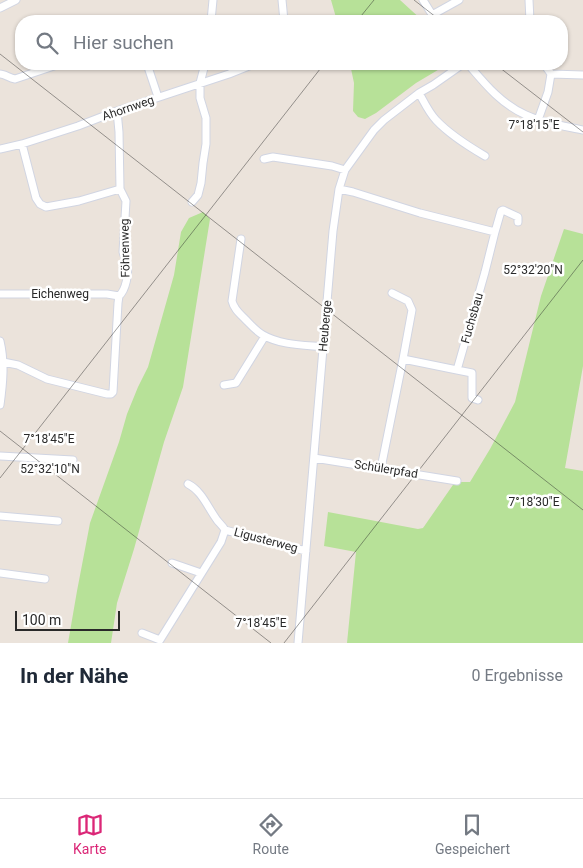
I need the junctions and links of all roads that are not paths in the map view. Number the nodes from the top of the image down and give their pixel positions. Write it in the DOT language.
graph roads {
  1 [pos="16,0"];
  2 [pos="213,0"];
  3 [pos="282,0"];
  4 [pos="423,0"];
  5 [pos="459,0"];
  6 [pos="530,0"];
  7 [pos="0,8"];
  8 [pos="212,15"];
  9 [pos="283,15"];
  10 [pos="432,15"];
  11 [pos="438,15"];
  12 [pos="530,15"];
  13 [pos="42,70"];
  14 [pos="149,70"];
  15 [pos="203,70"];
  16 [pos="239,70"];
  17 [pos="454,70"];
  18 [pos="473,70"];
  19 [pos="548,70"];
  20 [pos="0,74"];
  21 [pos="551,74"];
  22 [pos="583,75"];
  23 [pos="200,83"];
  24 [pos="419,93"];
  25 [pos="158,97"];
  26 [pos="117,111"];
  27 [pos="538,120"];
  28 [pos="583,130"];
  29 [pos="22,144"];
  30 [pos="0,149"];
  31 [pos="485,156"];
  32 [pos="264,159"];
  33 [pos="345,170"];
  34 [pos="120,189"];
  35 [pos="339,189"];
  36 [pos="192,202"];
  37 [pos="518,222"];
  38 [pos="495,232"];
  39 [pos="241,239"];
  40 [pos="392,293"];
  41 [pos="0,294"];
  42 [pos="119,296"];
  43 [pos="264,336"];
  44 [pos="0,341"];
  45 [pos="324,347"];
  46 [pos="403,358"];
  47 [pos="3,362"];
  48 [pos="457,370"];
  49 [pos="224,384"];
  50 [pos="478,400"];
  51 [pos="0,405"];
  52 [pos="0,456"];
  53 [pos="314,458"];
  54 [pos="73,460"];
  55 [pos="381,468"];
  56 [pos="457,481"];
  57 [pos="188,484"];
  58 [pos="0,516"];
  59 [pos="58,521"];
  60 [pos="225,530"];
  61 [pos="306,551"];
  62 [pos="172,563"];
  63 [pos="0,573"];
  64 [pos="201,573"];
  65 [pos="45,579"];
  66 [pos="142,633"];
  67 [pos="298,643"];
  1 -- 7 [label="street"];
  2 -- 8 [label="street"];
  3 -- 9 [label="street"];
  4 -- 10 [label="street"];
  5 -- 11 [label="street"];
  6 -- 12 [label="street"];
  13 -- 20 [label="street"];
  14 -- 25 [label="street"];
  15 -- 23 [label="street"];
  16 -- 23 [label="street, Ahornweg"];
  17 -- 24 [label="street, Heuberge"];
  18 -- 27 [label="street"];
  19 -- 21 [label="street"];
  21 -- 22 [label="street"];
  21 -- 27 [label="street"];
  23 -- 25 [label="street, Ahornweg"];
  23 -- 36 [label="street"];
  24 -- 31 [label="street"];
  24 -- 33 [label="street, Heuberge"];
  25 -- 26 [label="street, Ahornweg"];
  26 -- 29 [label="street, Ahornweg"];
  26 -- 34 [label="street, Föhrenweg"];
  27 -- 28 [label="street"];
  29 -- 30 [label="street, Ahornweg"];
  29 -- 34 [label="street"];
  32 -- 33 [label="street"];
  33 -- 35 [label="street, Heuberge"];
  34 -- 42 [label="street, Föhrenweg"];
  35 -- 38 [label="street"];
  35 -- 45 [label="street, Heuberge"];
  37 -- 38 [label="street, Fuchsbau"];
  38 -- 48 [label="street, Fuchsbau"];
  39 -- 43 [label="street"];
  40 -- 46 [label="street"];
  41 -- 42 [label="street, Eichenweg"];
  42 -- 47 [label="street, Föhrenweg"];
  43 -- 45 [label="street"];
  43 -- 49 [label="street"];
  44 -- 47 [label="street"];
  45 -- 53 [label="street, Heuberge"];
  46 -- 48 [label="street"];
  46 -- 55 [label="street"];
  47 -- 51 [label="street"];
  48 -- 50 [label="street"];
  52 -- 54 [label="street"];
  53 -- 55 [label="street, Schülerpfad"];
  53 -- 61 [label="street, Heuberge"];
  55 -- 56 [label="street, Schülerpfad"];
  57 -- 60 [label="street, Ligusterweg"];
  58 -- 59 [label="street"];
  60 -- 61 [label="street, Ligusterweg"];
  60 -- 64 [label="street, Ligusterweg"];
  61 -- 67 [label="street, Heuberge"];
  62 -- 64 [label="street"];
  63 -- 65 [label="street"];
  64 -- 66 [label="street, Ligusterweg"];
}
